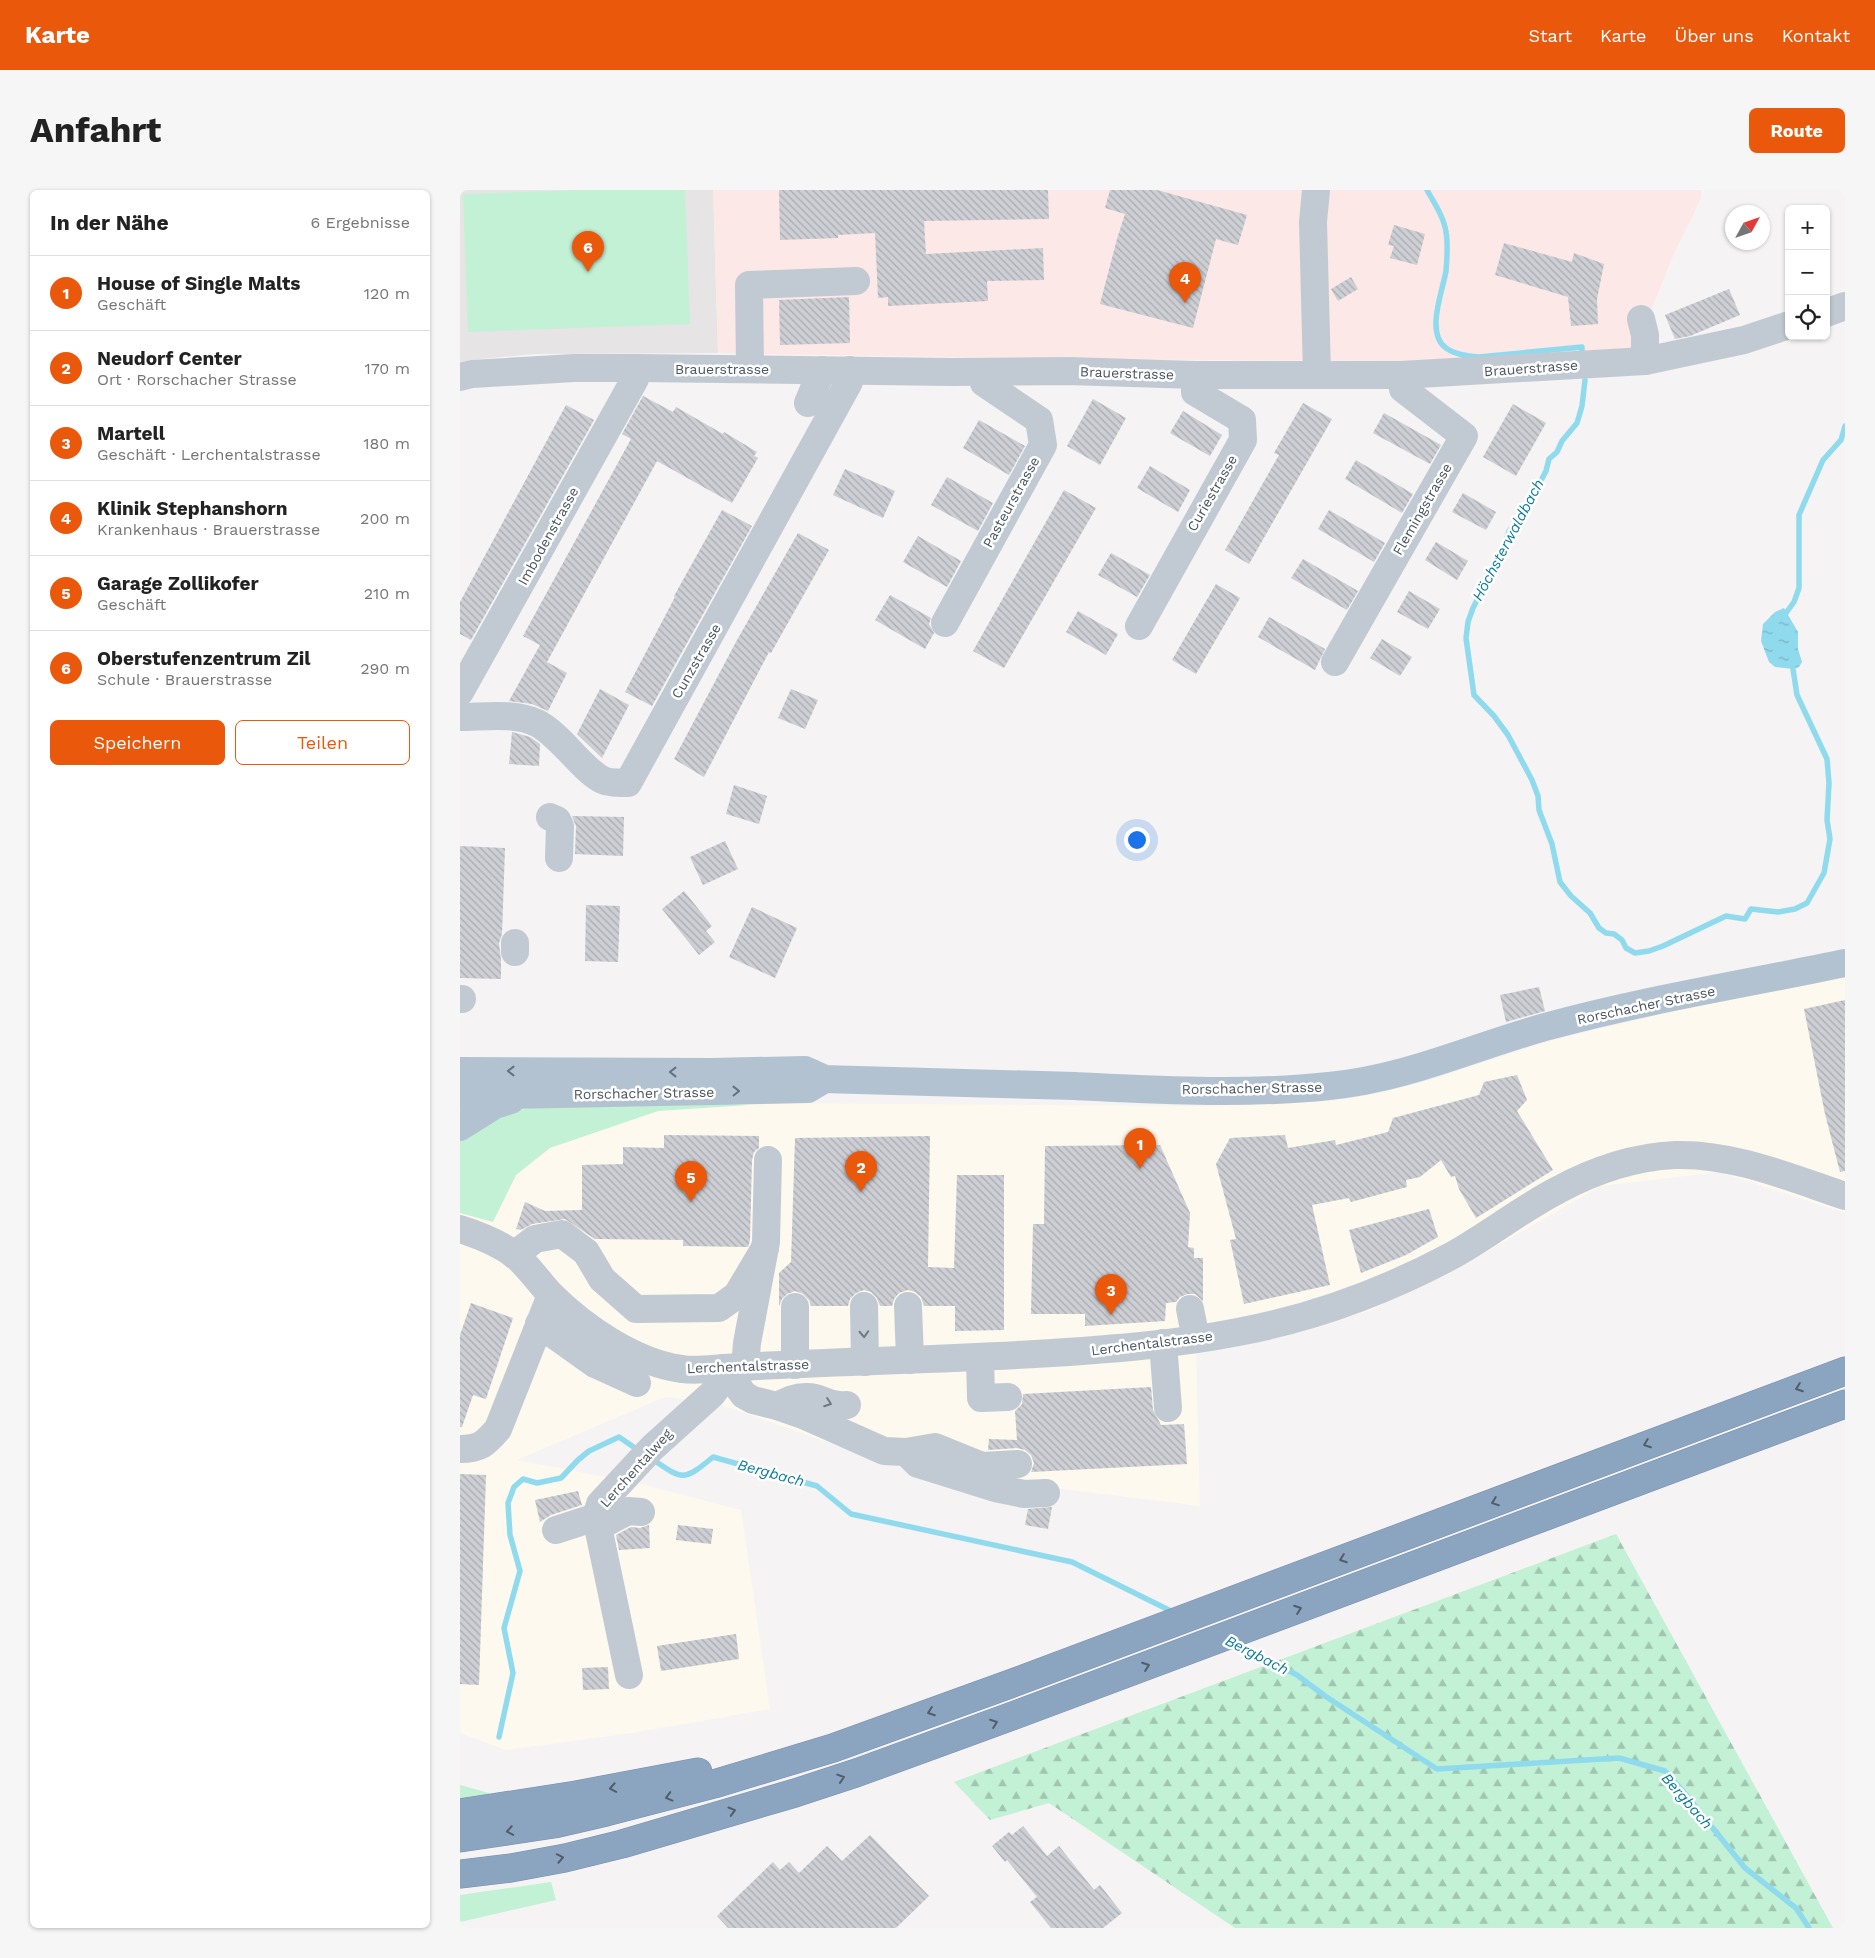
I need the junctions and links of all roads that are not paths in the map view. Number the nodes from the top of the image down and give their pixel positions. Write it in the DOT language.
graph roads {
  1 [pos="1316,190"];
  2 [pos="856,281"];
  3 [pos="1845,306"];
  4 [pos="1830,312"];
  5 [pos="1641,319"];
  6 [pos="1785,326"];
  7 [pos="1645,360"];
  8 [pos="750,368"];
  9 [pos="822,370"];
  10 [pos="850,370"];
  11 [pos="981,372"];
  12 [pos="1317,374"];
  13 [pos="1195,375"];
  14 [pos="1401,375"];
  15 [pos="460,377"];
  16 [pos="635,379"];
  17 [pos="808,403"];
  18 [pos="945,623"];
  19 [pos="1139,626"];
  20 [pos="1335,662"];
  21 [pos="460,692"];
  22 [pos="460,717"];
  23 [pos="550,817"];
  24 [pos="559,858"];
  25 [pos="1845,963"];
  26 [pos="460,1071"];
  27 [pos="825,1079"];
  28 [pos="460,1096"];
  29 [pos="525,1096"];
  30 [pos="460,1127"];
  31 [pos="768,1160"];
  32 [pos="1845,1196"];
  33 [pos="460,1229"];
  34 [pos="765,1248"];
  35 [pos="514,1255"];
  36 [pos="551,1295"];
  37 [pos="864,1306"];
  38 [pos="908,1306"];
  39 [pos="795,1307"];
  40 [pos="1190,1309"];
  41 [pos="539,1324"];
  42 [pos="1196,1339"];
  43 [pos="1163,1343"];
  44 [pos="980,1357"];
  45 [pos="910,1360"];
  46 [pos="865,1362"];
  47 [pos="795,1365"];
  48 [pos="736,1368"];
  49 [pos="1845,1371"];
  50 [pos="637,1383"];
  51 [pos="1008,1397"];
  52 [pos="1845,1404"];
  53 [pos="847,1405"];
  54 [pos="777,1406"];
  55 [pos="1168,1408"];
  56 [pos="460,1448"];
  57 [pos="906,1452"];
  58 [pos="1018,1464"];
  59 [pos="1046,1494"];
  60 [pos="641,1512"];
  61 [pos="597,1522"];
  62 [pos="556,1530"];
  63 [pos="629,1675"];
  64 [pos="833,1748"];
  65 [pos="460,1813"];
  66 [pos="460,1838"];
  67 [pos="460,1874"];
  1 -- 12 [label="street"];
  2 -- 8 [label="street"];
  3 -- 4 [label="street"];
  5 -- 7 [label="street"];
  6 -- 7 [label="street, Brauerstrasse"];
  7 -- 14 [label="street, Brauerstrasse"];
  8 -- 9 [label="street, Brauerstrasse"];
  8 -- 15 [label="street, Brauerstrasse"];
  9 -- 10 [label="street, Brauerstrasse"];
  9 -- 17 [label="street"];
  10 -- 11 [label="street, Brauerstrasse"];
  10 -- 22 [label="street, Cunzstrasse"];
  11 -- 13 [label="street, Brauerstrasse"];
  11 -- 18 [label="street, Pasteurstrasse"];
  12 -- 13 [label="street, Brauerstrasse"];
  12 -- 14 [label="street, Brauerstrasse"];
  13 -- 19 [label="street, Curiestrasse"];
  14 -- 20 [label="street, Flemingstrasse"];
  16 -- 21 [label="street, Imbodenstrasse"];
  23 -- 24 [label="street"];
  25 -- 27 [label="main road, Rorschacher Strasse"];
  27 -- 26 [label="main road, Rorschacher Strasse, one-way"];
  29 -- 27 [label="main road, Rorschacher Strasse, one-way"];
  28 -- 29 [label="main road, Rorschacher Strasse"];
  29 -- 30 [label="main road"];
  31 -- 34 [label="street"];
  32 -- 42 [label="street, Lerchentalstrasse"];
  33 -- 35 [label="street, Lerchentalstrasse"];
  34 -- 35 [label="street"];
  34 -- 48 [label="street"];
  35 -- 36 [label="street, Lerchentalstrasse"];
  36 -- 41 [label="street"];
  36 -- 48 [label="street, Lerchentalstrasse"];
  37 -- 46 [label="street, one-way"];
  38 -- 45 [label="street"];
  39 -- 47 [label="street"];
  40 -- 42 [label="street"];
  41 -- 50 [label="street"];
  41 -- 56 [label="street"];
  42 -- 43 [label="street, Lerchentalstrasse"];
  43 -- 44 [label="street, Lerchentalstrasse"];
  43 -- 55 [label="street"];
  44 -- 45 [label="street, Lerchentalstrasse"];
  44 -- 51 [label="street"];
  45 -- 46 [label="street, Lerchentalstrasse"];
  46 -- 47 [label="street, Lerchentalstrasse"];
  47 -- 48 [label="street, Lerchentalstrasse"];
  48 -- 54 [label="street"];
  48 -- 61 [label="street, Lerchentalweg"];
  49 -- 64 [label="highway, one-way"];
  67 -- 52 [label="highway, one-way"];
  54 -- 53 [label="street, one-way"];
  54 -- 57 [label="street"];
  57 -- 58 [label="street"];
  57 -- 59 [label="street"];
  60 -- 61 [label="street"];
  61 -- 62 [label="street"];
  61 -- 63 [label="street, Lerchentalweg"];
  64 -- 65 [label="highway, one-way"];
  64 -- 66 [label="highway, one-way"];
}
